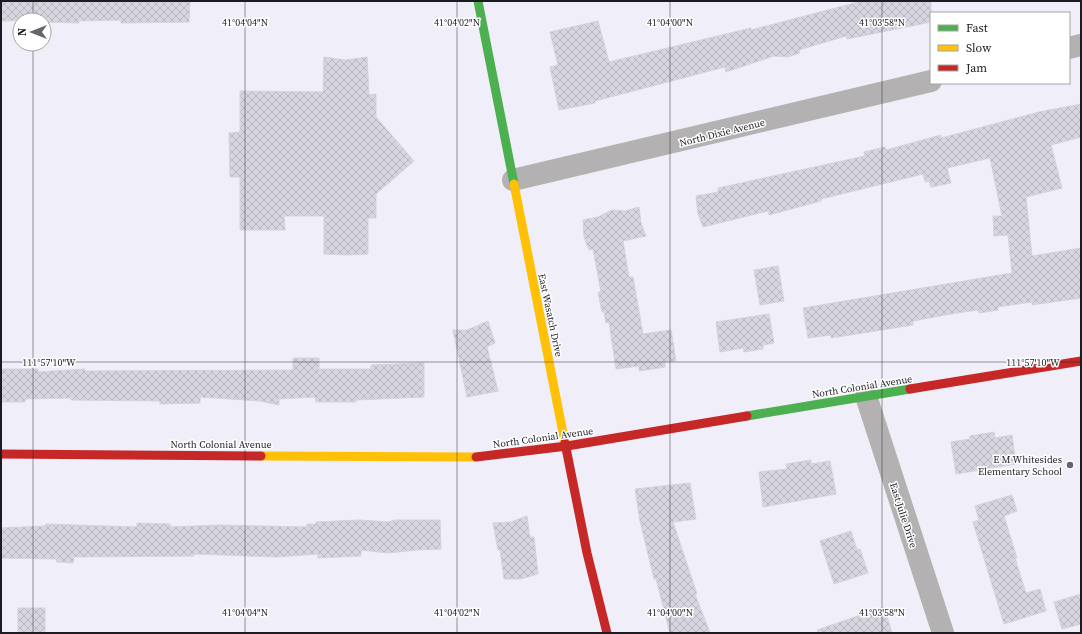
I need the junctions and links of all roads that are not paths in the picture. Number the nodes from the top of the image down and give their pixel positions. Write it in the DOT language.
graph roads {
  1 [pos="478,1"];
  2 [pos="1081,45"];
  3 [pos="1070,48"];
  4 [pos="930,81"];
  5 [pos="513,180"];
  6 [pos="1081,361"];
  7 [pos="866,396"];
  8 [pos="567,446"];
  9 [pos="1,454"];
  10 [pos="607,633"];
  11 [pos="943,633"];
  1 -- 5 [label="street, East Wasatch Drive"];
  2 -- 3 [label="street"];
  4 -- 5 [label="street, North Dixie Avenue"];
  5 -- 8 [label="street, East Wasatch Drive"];
  6 -- 7 [label="street, North Colonial Avenue"];
  7 -- 8 [label="street, North Colonial Avenue"];
  7 -- 11 [label="street, East Julie Drive"];
  8 -- 9 [label="street, North Colonial Avenue"];
  8 -- 10 [label="street, East Wasatch Drive"];
}
